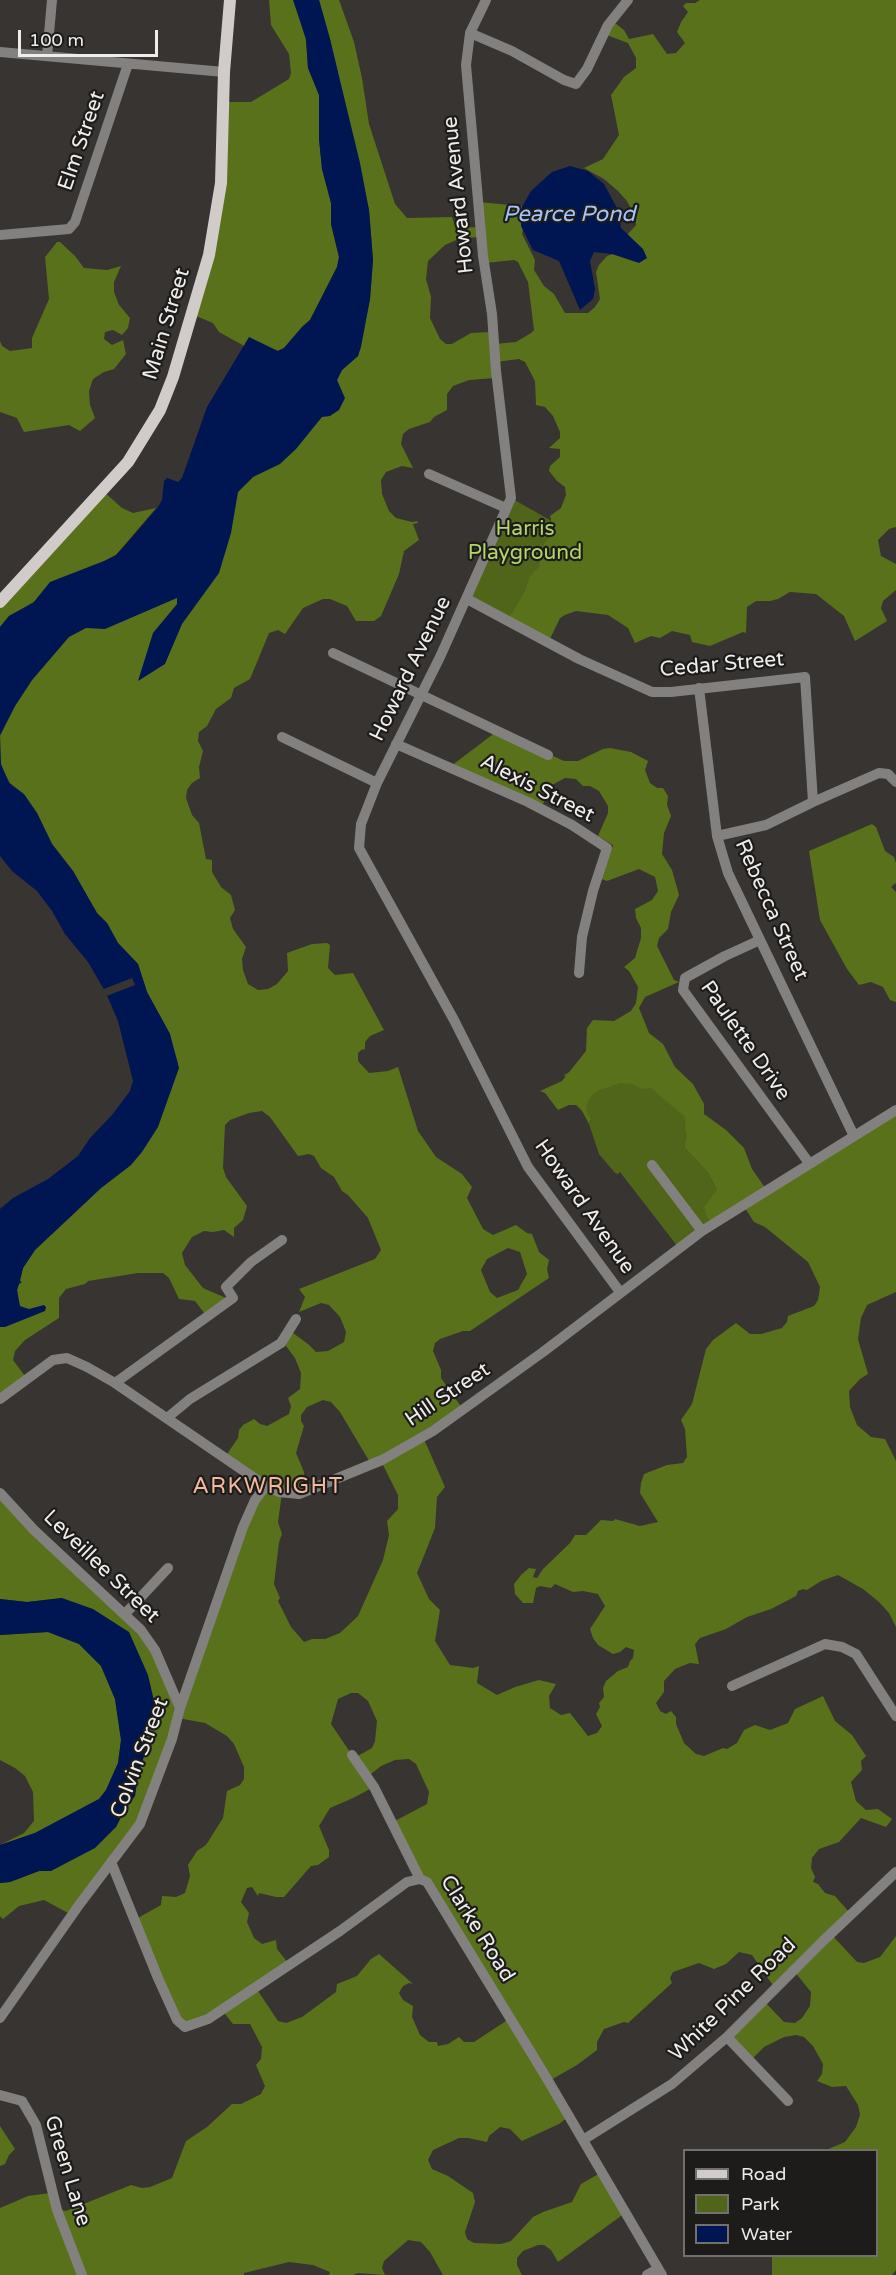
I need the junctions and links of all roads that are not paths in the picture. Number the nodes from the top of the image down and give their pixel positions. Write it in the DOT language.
graph roads {
  1 [pos="52,0"];
  2 [pos="230,0"];
  3 [pos="486,0"];
  4 [pos="628,0"];
  5 [pos="470,33"];
  6 [pos="0,52"];
  7 [pos="47,56"];
  8 [pos="128,64"];
  9 [pos="224,72"];
  10 [pos="0,235"];
  11 [pos="429,474"];
  12 [pos="506,508"];
  13 [pos="467,599"];
  14 [pos="0,602"];
  15 [pos="333,652"];
  16 [pos="699,688"];
  17 [pos="421,693"];
  18 [pos="282,737"];
  19 [pos="396,744"];
  20 [pos="548,755"];
  21 [pos="896,782"];
  22 [pos="376,783"];
  23 [pos="813,802"];
  24 [pos="717,836"];
  25 [pos="760,940"];
  26 [pos="579,973"];
  27 [pos="896,1110"];
  28 [pos="853,1134"];
  29 [pos="809,1163"];
  30 [pos="652,1165"];
  31 [pos="702,1231"];
  32 [pos="282,1240"];
  33 [pos="620,1292"];
  34 [pos="296,1319"];
  35 [pos="115,1383"];
  36 [pos="0,1399"];
  37 [pos="167,1418"];
  38 [pos="266,1486"];
  39 [pos="0,1493"];
  40 [pos="168,1568"];
  41 [pos="125,1614"];
  42 [pos="732,1686"];
  43 [pos="180,1708"];
  44 [pos="896,1716"];
  45 [pos="352,1755"];
  46 [pos="111,1862"];
  47 [pos="896,1872"];
  48 [pos="420,1879"];
  49 [pos="0,2018"];
  50 [pos="727,2037"];
  51 [pos="0,2094"];
  52 [pos="788,2101"];
  53 [pos="583,2140"];
  54 [pos="660,2272"];
  55 [pos="82,2275"];
  56 [pos="647,2275"];
  1 -- 7 [label="street"];
  2 -- 9 [label="main road, Main Street"];
  3 -- 5 [label="street, Howard Avenue"];
  4 -- 5 [label="street"];
  5 -- 12 [label="street, Howard Avenue"];
  6 -- 7 [label="street"];
  7 -- 8 [label="street"];
  8 -- 9 [label="street"];
  8 -- 10 [label="street, Elm Street"];
  9 -- 14 [label="main road, Main Street"];
  11 -- 12 [label="street"];
  12 -- 13 [label="street, Howard Avenue"];
  13 -- 16 [label="street, Cedar Street"];
  13 -- 17 [label="street, Howard Avenue"];
  15 -- 17 [label="street"];
  16 -- 23 [label="street, Cedar Street"];
  16 -- 24 [label="street, Rebecca Street"];
  17 -- 19 [label="street, Howard Avenue"];
  17 -- 20 [label="street"];
  18 -- 22 [label="street"];
  19 -- 22 [label="street, Howard Avenue"];
  19 -- 26 [label="street, Alexis Street"];
  21 -- 23 [label="street"];
  22 -- 33 [label="street, Howard Avenue"];
  23 -- 24 [label="street"];
  24 -- 25 [label="street, Rebecca Street"];
  25 -- 28 [label="street, Rebecca Street"];
  25 -- 29 [label="street, Paulette Drive"];
  27 -- 28 [label="street, Hill Street"];
  28 -- 29 [label="street, Hill Street"];
  29 -- 31 [label="street, Hill Street"];
  30 -- 31 [label="street"];
  31 -- 33 [label="street, Hill Street"];
  32 -- 35 [label="street"];
  33 -- 38 [label="street, Hill Street"];
  34 -- 37 [label="street"];
  35 -- 36 [label="street, Hill Street"];
  35 -- 37 [label="street, Hill Street"];
  37 -- 38 [label="street, Hill Street"];
  38 -- 43 [label="street, Colvin Street"];
  39 -- 41 [label="street, Leveillee Street"];
  40 -- 41 [label="street"];
  41 -- 43 [label="street, Leveillee Street"];
  42 -- 44 [label="street"];
  43 -- 46 [label="street, Colvin Street"];
  45 -- 48 [label="street"];
  46 -- 48 [label="street, Clarke Road"];
  46 -- 49 [label="street, Colvin Street"];
  47 -- 50 [label="street, White Pine Road"];
  48 -- 53 [label="street, Clarke Road"];
  50 -- 52 [label="street"];
  50 -- 53 [label="street, White Pine Road"];
  51 -- 55 [label="street, Green Lane"];
  53 -- 54 [label="street, Clarke Road"];
  54 -- 56 [label="street"];
}
